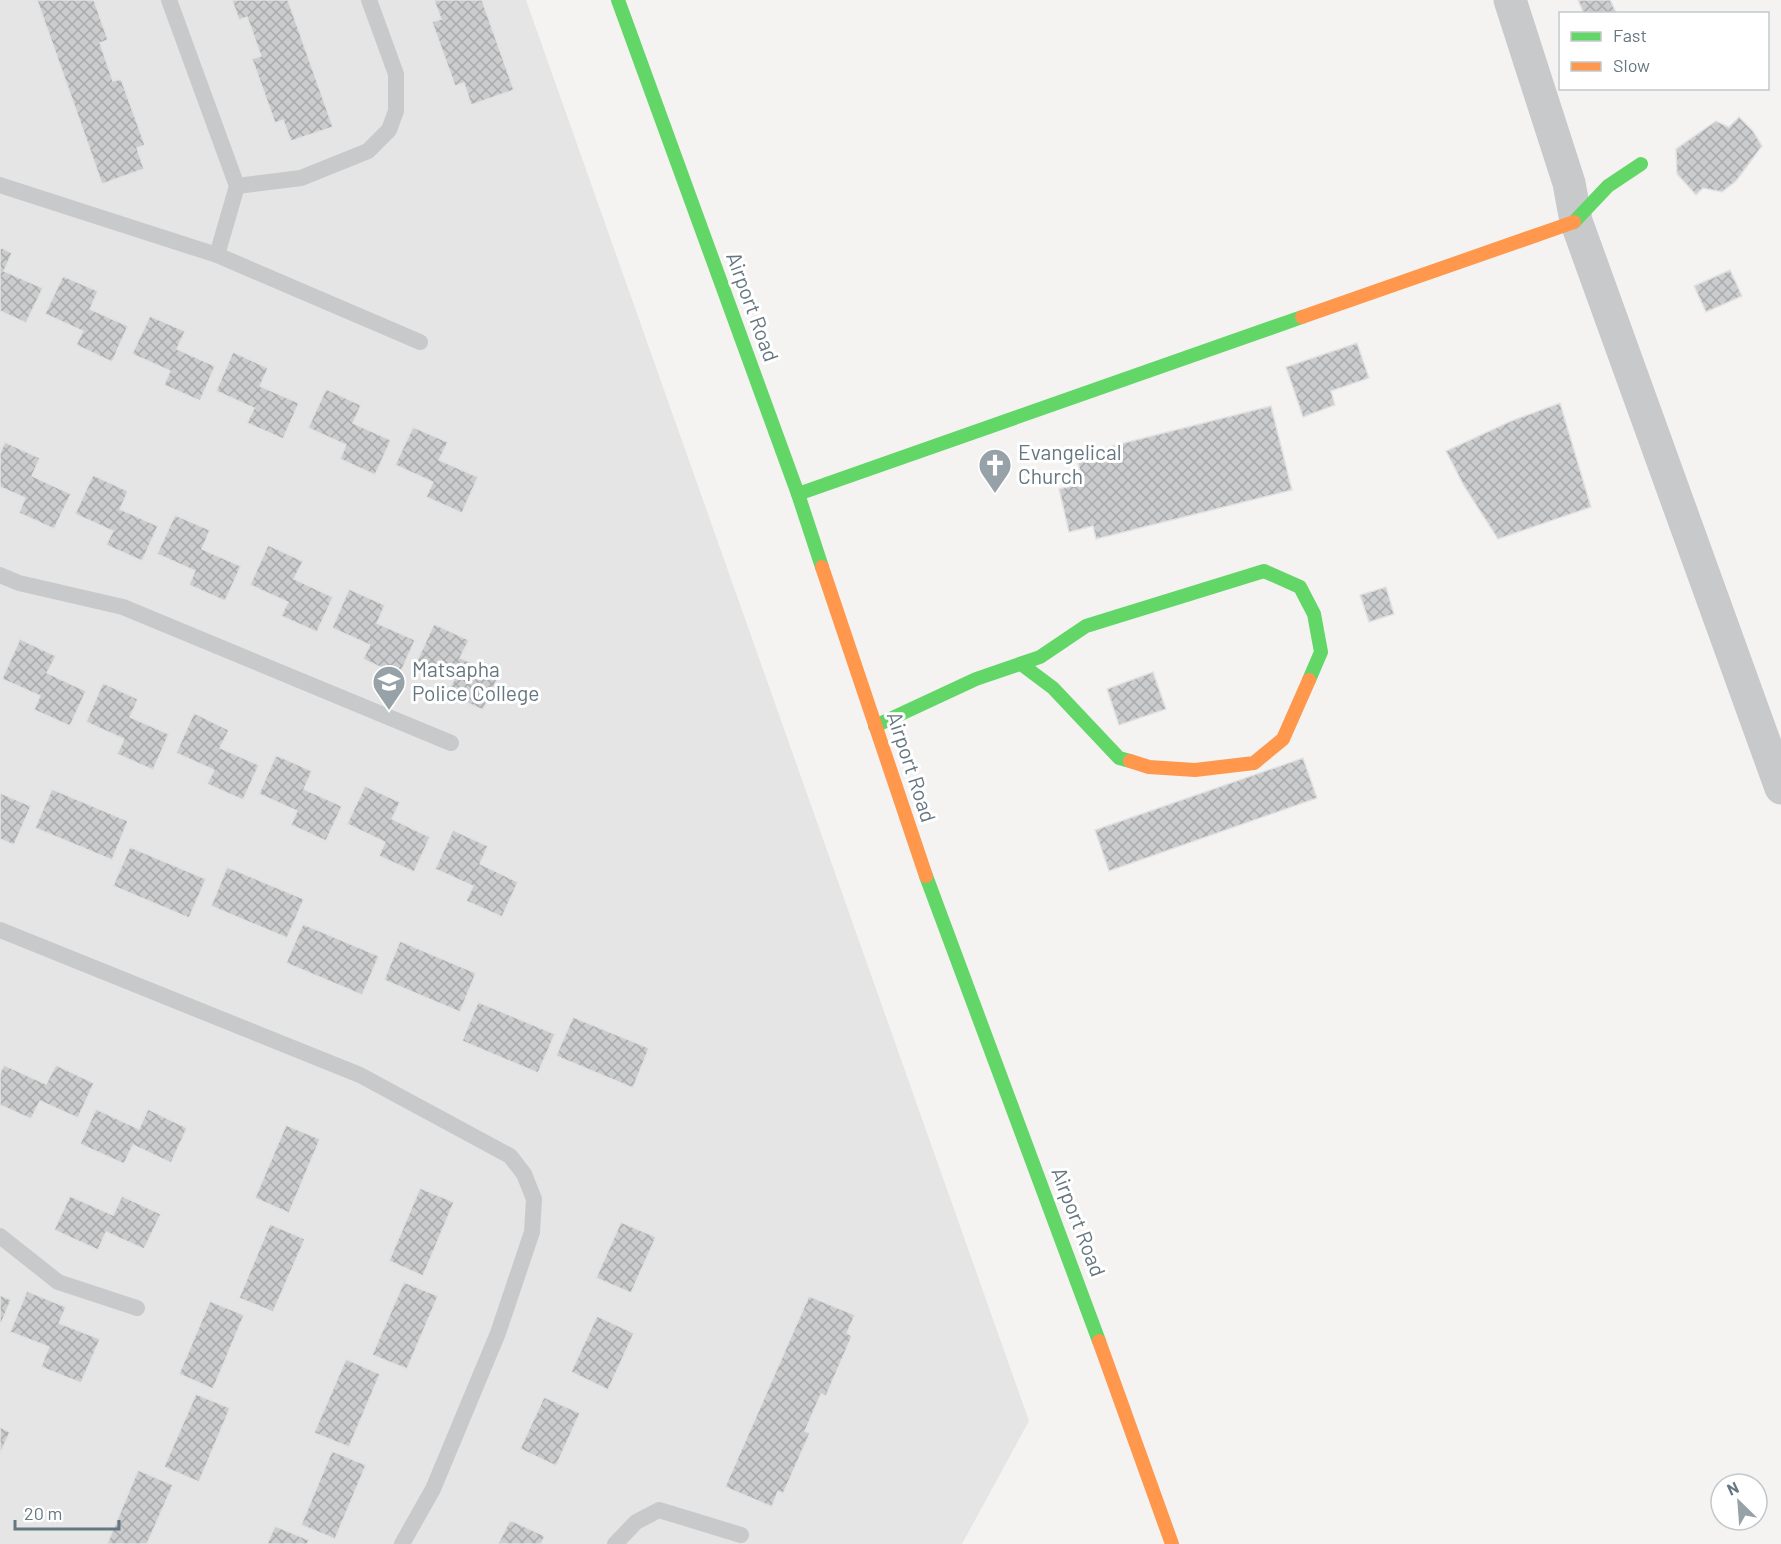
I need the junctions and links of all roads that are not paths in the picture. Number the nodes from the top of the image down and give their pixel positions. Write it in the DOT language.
graph roads {
  1 [pos="169,0"];
  2 [pos="369,0"];
  3 [pos="618,0"];
  4 [pos="1510,0"];
  5 [pos="1641,164"];
  6 [pos="0,185"];
  7 [pos="237,186"];
  8 [pos="1576,221"];
  9 [pos="217,255"];
  10 [pos="420,342"];
  11 [pos="798,494"];
  12 [pos="0,575"];
  13 [pos="1021,664"];
  14 [pos="875,726"];
  15 [pos="451,743"];
  16 [pos="1781,788"];
  17 [pos="0,930"];
  18 [pos="0,1236"];
  19 [pos="137,1308"];
  20 [pos="741,1535"];
  21 [pos="402,1544"];
  22 [pos="615,1544"];
  23 [pos="1172,1544"];
  1 -- 7 [label="lane"];
  2 -- 7 [label="lane"];
  3 -- 11 [label="street, Airport Road"];
  4 -- 8 [label="street"];
  5 -- 8 [label="street"];
  6 -- 9 [label="lane"];
  7 -- 9 [label="lane"];
  8 -- 11 [label="street"];
  8 -- 16 [label="street"];
  9 -- 10 [label="lane"];
  11 -- 14 [label="street, Airport Road"];
  12 -- 15 [label="lane"];
  13 -- 13 [label="street"];
  13 -- 14 [label="street"];
  14 -- 23 [label="street, Airport Road"];
  17 -- 21 [label="lane"];
  18 -- 19 [label="lane"];
  20 -- 22 [label="lane"];
}
